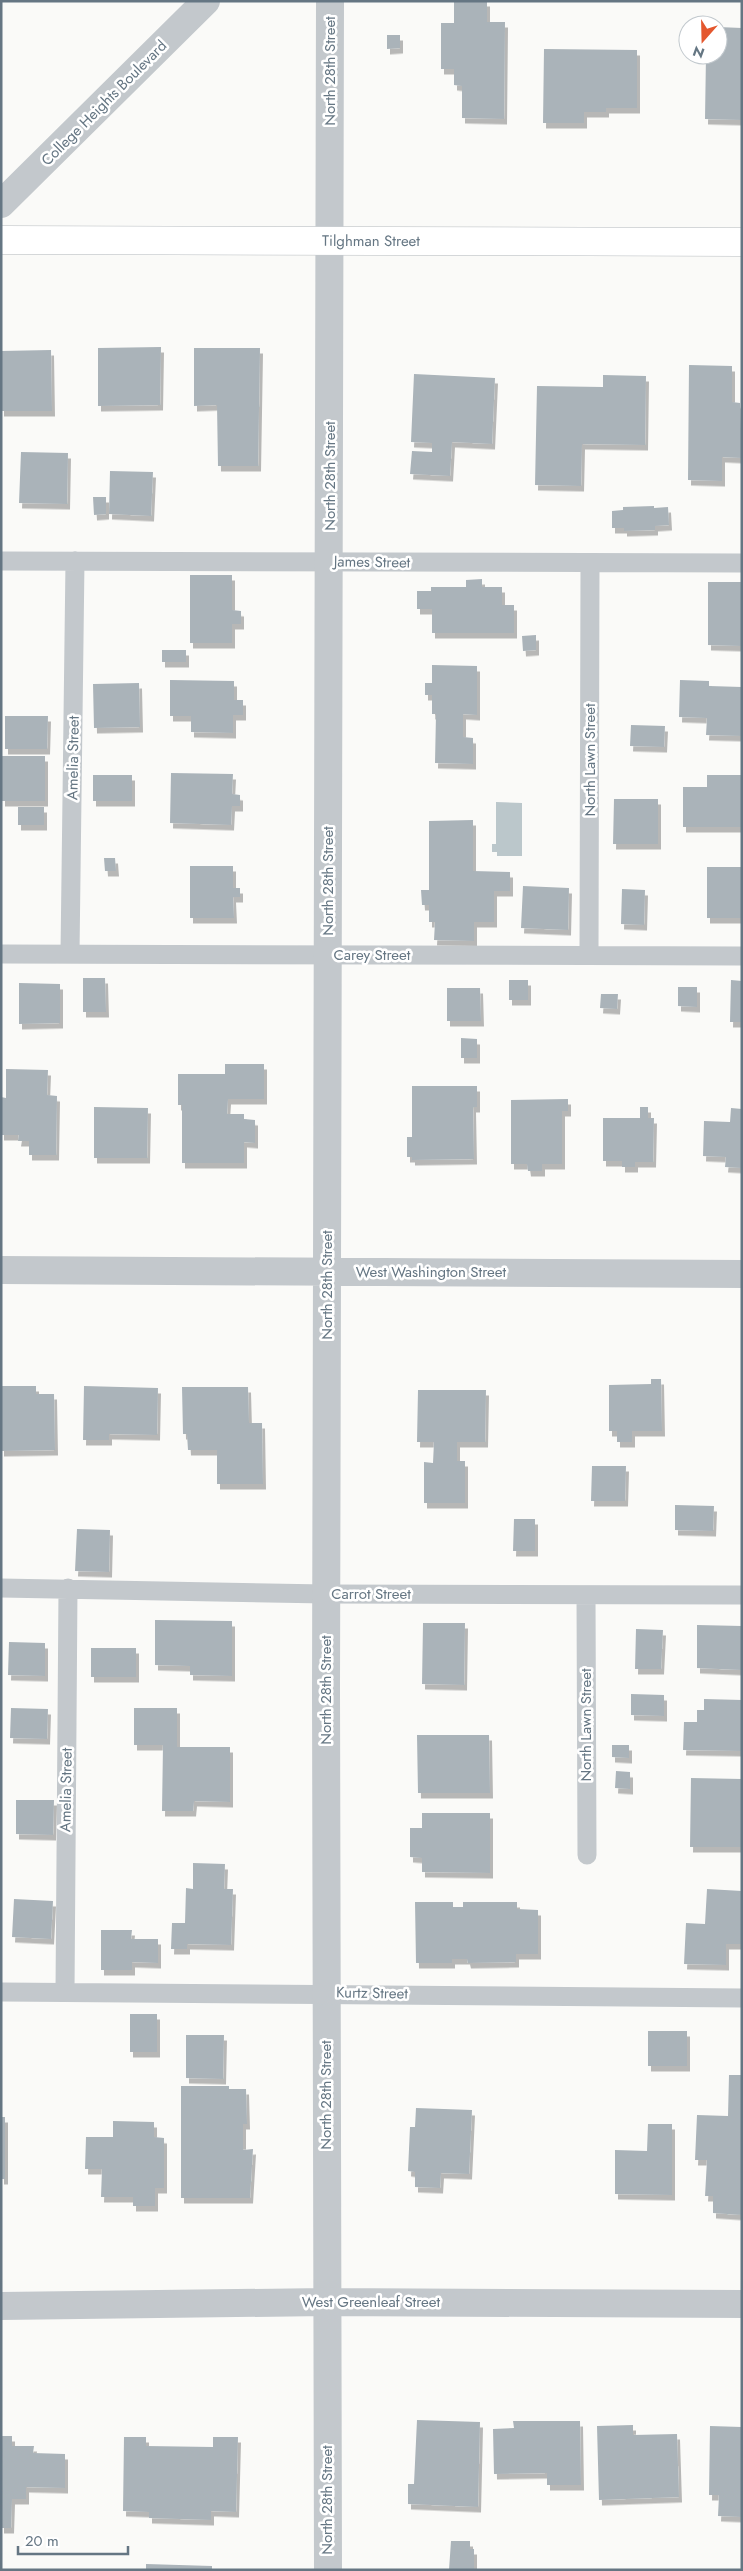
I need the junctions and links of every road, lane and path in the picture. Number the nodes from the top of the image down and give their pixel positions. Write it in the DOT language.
graph roads {
  1 [pos="206,1"];
  2 [pos="330,1"];
  3 [pos="1,204"];
  4 [pos="1,240"];
  5 [pos="330,241"];
  6 [pos="742,242"];
  7 [pos="1,561"];
  8 [pos="75,561"];
  9 [pos="330,561"];
  10 [pos="590,564"];
  11 [pos="742,564"];
  12 [pos="1,954"];
  13 [pos="70,954"];
  14 [pos="328,955"];
  15 [pos="589,955"];
  16 [pos="742,956"];
  17 [pos="1,1270"];
  18 [pos="327,1272"];
  19 [pos="742,1274"];
  20 [pos="1,1588"];
  21 [pos="68,1588"];
  22 [pos="326,1594"];
  23 [pos="586,1595"];
  24 [pos="742,1595"];
  25 [pos="587,1855"];
  26 [pos="1,1992"];
  27 [pos="65,1992"];
  28 [pos="326,1993"];
  29 [pos="742,1998"];
  30 [pos="326,2302"];
  31 [pos="742,2304"];
  32 [pos="1,2306"];
  33 [pos="328,2570"];
  1 -- 3 [label="street, College Heights Boulevard"];
  2 -- 5 [label="street, North 28th Street"];
  4 -- 5 [label="main road, Tilghman Street"];
  5 -- 6 [label="main road, Tilghman Street"];
  5 -- 9 [label="street, North 28th Street"];
  7 -- 8 [label="lane, James Street"];
  8 -- 9 [label="lane, James Street"];
  8 -- 13 [label="lane, Amelia Street"];
  9 -- 10 [label="lane, James Street"];
  9 -- 14 [label="street, North 28th Street"];
  10 -- 11 [label="lane, James Street"];
  10 -- 15 [label="lane, North Lawn Street"];
  12 -- 13 [label="lane, Carey Street"];
  13 -- 14 [label="lane, Carey Street"];
  14 -- 15 [label="lane, Carey Street"];
  14 -- 18 [label="street, North 28th Street"];
  15 -- 16 [label="lane, Carey Street"];
  17 -- 18 [label="street, West Washington Street"];
  18 -- 19 [label="street, West Washington Street"];
  18 -- 22 [label="street, North 28th Street"];
  20 -- 21 [label="lane, Carrot Street"];
  21 -- 22 [label="lane, Carrot Street"];
  21 -- 27 [label="lane, Amelia Street"];
  22 -- 23 [label="lane, Carrot Street"];
  22 -- 28 [label="street, North 28th Street"];
  23 -- 24 [label="lane, Carrot Street"];
  23 -- 25 [label="lane, North Lawn Street"];
  26 -- 27 [label="lane, Kurtz Street"];
  27 -- 28 [label="lane, Kurtz Street"];
  28 -- 29 [label="lane, Kurtz Street"];
  28 -- 30 [label="street, North 28th Street"];
  30 -- 31 [label="street, West Greenleaf Street"];
  30 -- 32 [label="street, West Greenleaf Street"];
  30 -- 33 [label="street, North 28th Street"];
}
